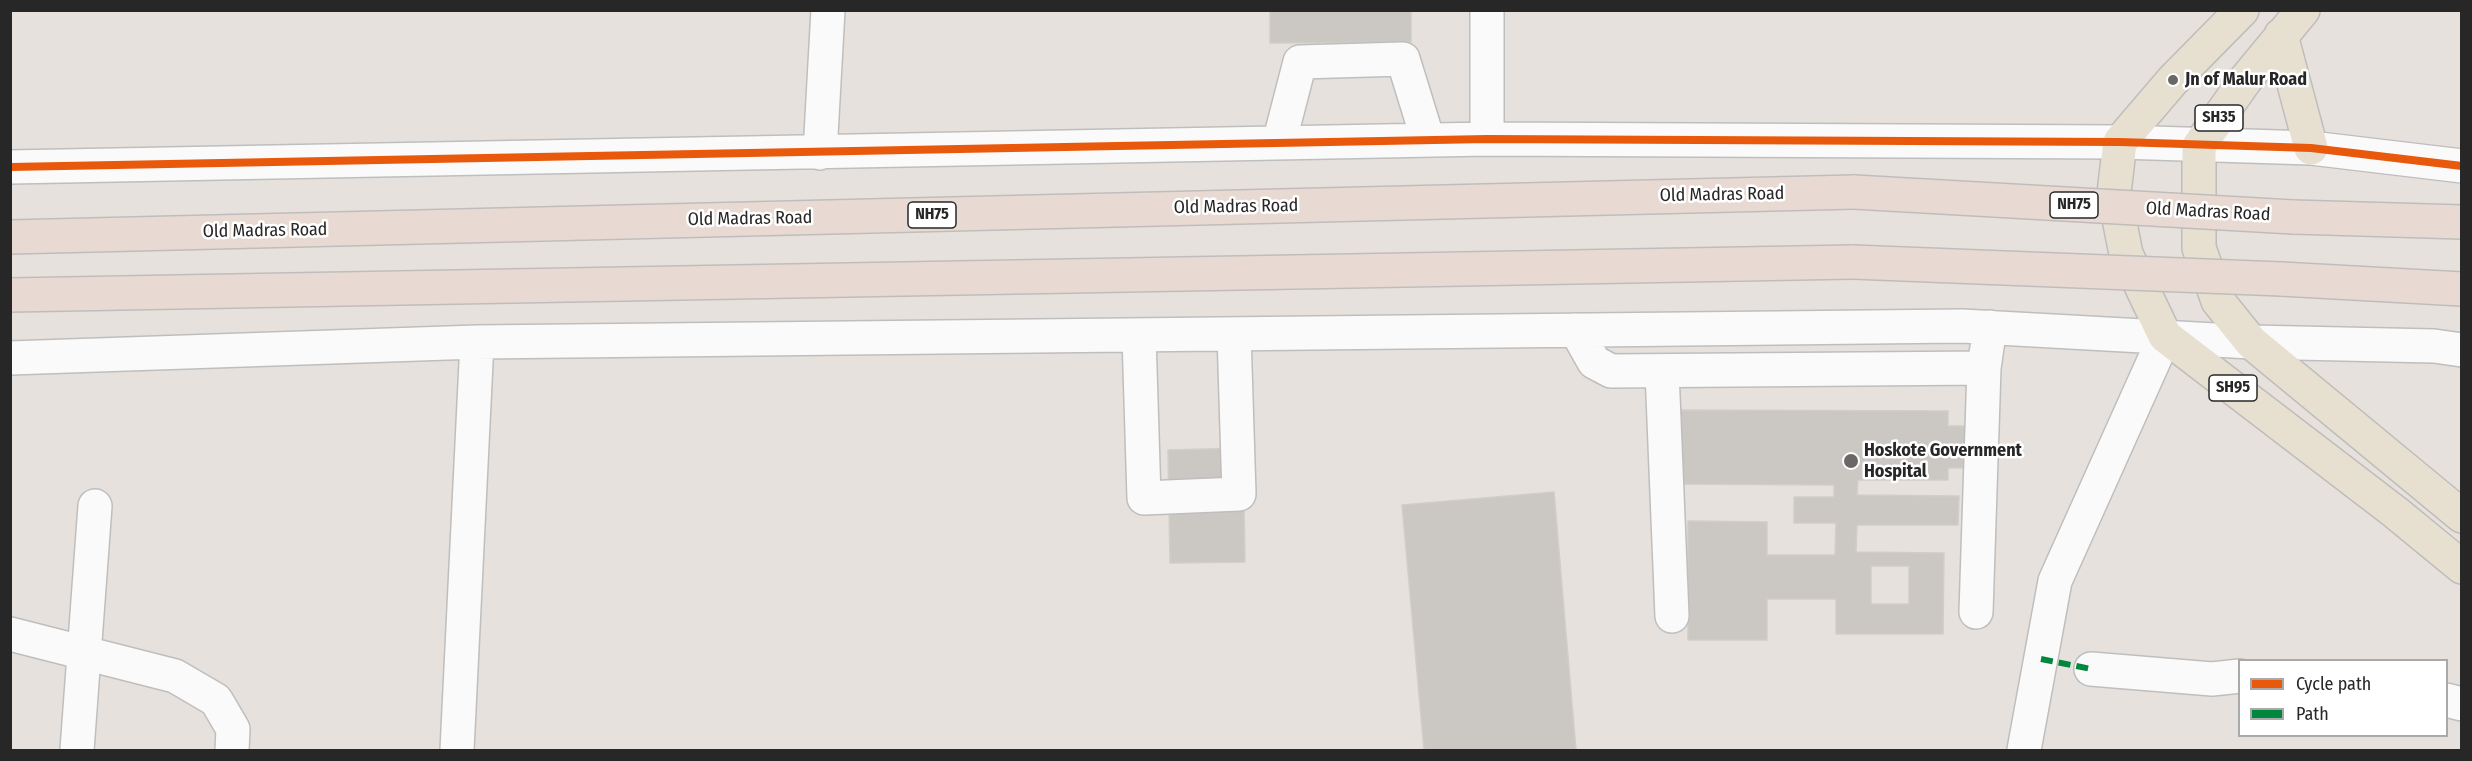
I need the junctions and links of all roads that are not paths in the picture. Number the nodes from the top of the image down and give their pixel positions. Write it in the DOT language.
graph roads {
  1 [pos="828,10"];
  2 [pos="1487,10"];
  3 [pos="2242,10"];
  4 [pos="2303,10"];
  5 [pos="2281,35"];
  6 [pos="1487,139"];
  7 [pos="1428,140"];
  8 [pos="2120,142"];
  9 [pos="1279,143"];
  10 [pos="2199,146"];
  11 [pos="2311,148"];
  12 [pos="820,153"];
  13 [pos="2462,166"];
  14 [pos="10,167"];
  15 [pos="2462,222"];
  16 [pos="10,237"];
  17 [pos="2199,248"];
  18 [pos="2462,290"];
  19 [pos="10,295"];
  20 [pos="1990,327"];
  21 [pos="1576,330"];
  22 [pos="1234,334"];
  23 [pos="1139,336"];
  24 [pos="2165,336"];
  25 [pos="477,342"];
  26 [pos="2251,342"];
  27 [pos="2462,350"];
  28 [pos="10,358"];
  29 [pos="1984,368"];
  30 [pos="1662,371"];
  31 [pos="2344,418"];
  32 [pos="2314,450"];
  33 [pos="95,506"];
  34 [pos="2462,516"];
  35 [pos="2462,567"];
  36 [pos="1976,612"];
  37 [pos="1672,616"];
  38 [pos="10,634"];
  39 [pos="84,653"];
  40 [pos="2091,669"];
  41 [pos="2238,676"];
  42 [pos="77,750"];
  43 [pos="232,750"];
  44 [pos="457,750"];
  45 [pos="2024,750"];
  1 -- 12 [label="street"];
  2 -- 6 [label="street"];
  3 -- 8 [label="main road"];
  4 -- 5 [label="main road, SH35"];
  5 -- 10 [label="main road, SH35"];
  5 -- 11 [label="main road"];
  6 -- 7 [label="street"];
  6 -- 8 [label="street"];
  7 -- 9 [label="street"];
  7 -- 9 [label="street"];
  8 -- 10 [label="street"];
  8 -- 24 [label="main road, SH95"];
  9 -- 12 [label="street"];
  10 -- 11 [label="street"];
  10 -- 17 [label="main road, SH35"];
  11 -- 13 [label="street"];
  12 -- 14 [label="street"];
  15 -- 16 [label="highway, Old Madras Road / NH75, bridge"];
  17 -- 26 [label="main road, SH95"];
  18 -- 19 [label="highway, bridge"];
  20 -- 21 [label="street"];
  20 -- 24 [label="street"];
  20 -- 29 [label="street"];
  21 -- 22 [label="street"];
  21 -- 30 [label="street"];
  22 -- 23 [label="street"];
  22 -- 23 [label="street"];
  23 -- 25 [label="street"];
  24 -- 26 [label="street"];
  24 -- 32 [label="main road, SH95"];
  24 -- 45 [label="street"];
  25 -- 28 [label="street"];
  25 -- 44 [label="street"];
  26 -- 27 [label="street"];
  26 -- 31 [label="main road, SH95"];
  29 -- 30 [label="street"];
  29 -- 36 [label="street"];
  30 -- 37 [label="street"];
  31 -- 32 [label="main road"];
  31 -- 34 [label="main road, SH95"];
  32 -- 35 [label="main road, SH95"];
  33 -- 39 [label="street"];
  38 -- 39 [label="street"];
  39 -- 42 [label="street"];
  39 -- 43 [label="street"];
  40 -- 41 [label="street"];
}
